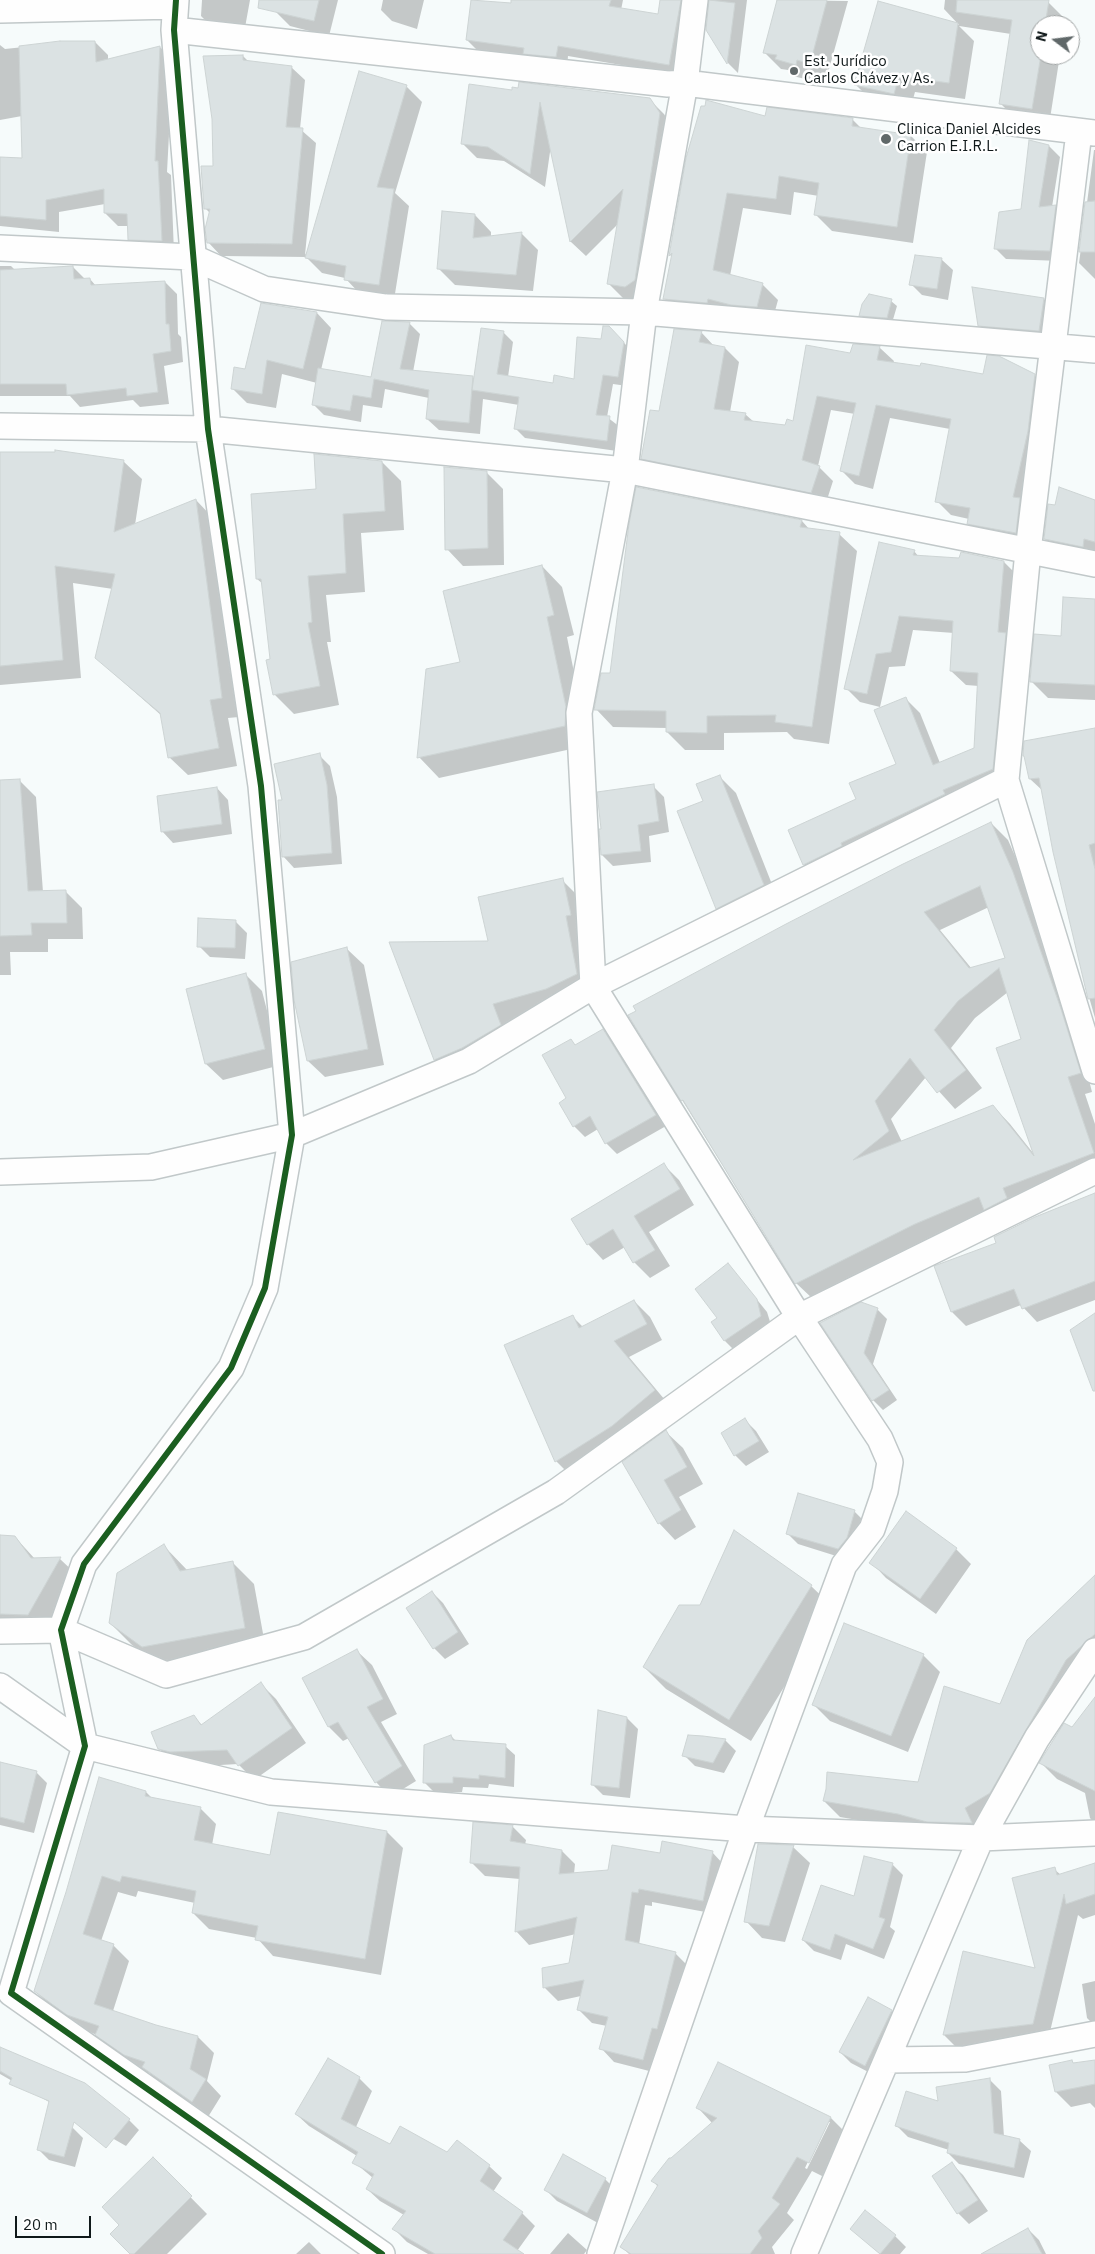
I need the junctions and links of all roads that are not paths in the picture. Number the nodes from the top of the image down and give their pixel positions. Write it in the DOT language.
graph roads {
  1 [pos="695,0"];
  2 [pos="0,10"];
  3 [pos="175,12"];
  4 [pos="685,83"];
  5 [pos="1087,132"];
  6 [pos="0,248"];
  7 [pos="192,257"];
  8 [pos="644,312"];
  9 [pos="1052,348"];
  10 [pos="1095,350"];
  11 [pos="0,426"];
  12 [pos="208,429"];
  13 [pos="625,470"];
  14 [pos="1028,551"];
  15 [pos="1095,564"];
  16 [pos="1006,780"];
  17 [pos="594,986"];
  18 [pos="1095,1071"];
  19 [pos="292,1136"];
  20 [pos="1095,1171"];
  21 [pos="0,1172"];
  22 [pos="799,1317"];
  23 [pos="61,1630"];
  24 [pos="0,1631"];
  25 [pos="1095,1651"];
  26 [pos="0,1686"];
  27 [pos="85,1746"];
  28 [pos="746,1829"];
  29 [pos="1095,1833"];
  30 [pos="981,1838"];
  31 [pos="6,1991"];
  32 [pos="1095,2034"];
  33 [pos="887,2060"];
  34 [pos="382,2254"];
  35 [pos="600,2254"];
  36 [pos="804,2254"];
  1 -- 4 [label="street"];
  2 -- 3 [label="street"];
  3 -- 4 [label="street"];
  3 -- 7 [label="street"];
  4 -- 5 [label="street"];
  4 -- 8 [label="street"];
  5 -- 9 [label="street"];
  6 -- 7 [label="street"];
  7 -- 8 [label="street"];
  7 -- 12 [label="street"];
  8 -- 9 [label="street"];
  8 -- 13 [label="street"];
  9 -- 10 [label="street"];
  9 -- 14 [label="street"];
  11 -- 12 [label="street"];
  12 -- 13 [label="street"];
  12 -- 19 [label="street"];
  13 -- 14 [label="street"];
  13 -- 17 [label="street"];
  14 -- 15 [label="street"];
  14 -- 16 [label="street"];
  16 -- 17 [label="street"];
  16 -- 18 [label="street"];
  17 -- 19 [label="street"];
  17 -- 22 [label="street"];
  19 -- 21 [label="street"];
  19 -- 23 [label="street"];
  20 -- 22 [label="street"];
  22 -- 23 [label="street"];
  22 -- 28 [label="street"];
  23 -- 24 [label="street"];
  23 -- 27 [label="street"];
  25 -- 30 [label="street"];
  26 -- 27 [label="street"];
  27 -- 28 [label="street"];
  27 -- 31 [label="street"];
  28 -- 30 [label="street"];
  28 -- 35 [label="street"];
  29 -- 30 [label="street"];
  30 -- 33 [label="street"];
  31 -- 34 [label="street"];
  32 -- 33 [label="street"];
  33 -- 36 [label="street"];
}
